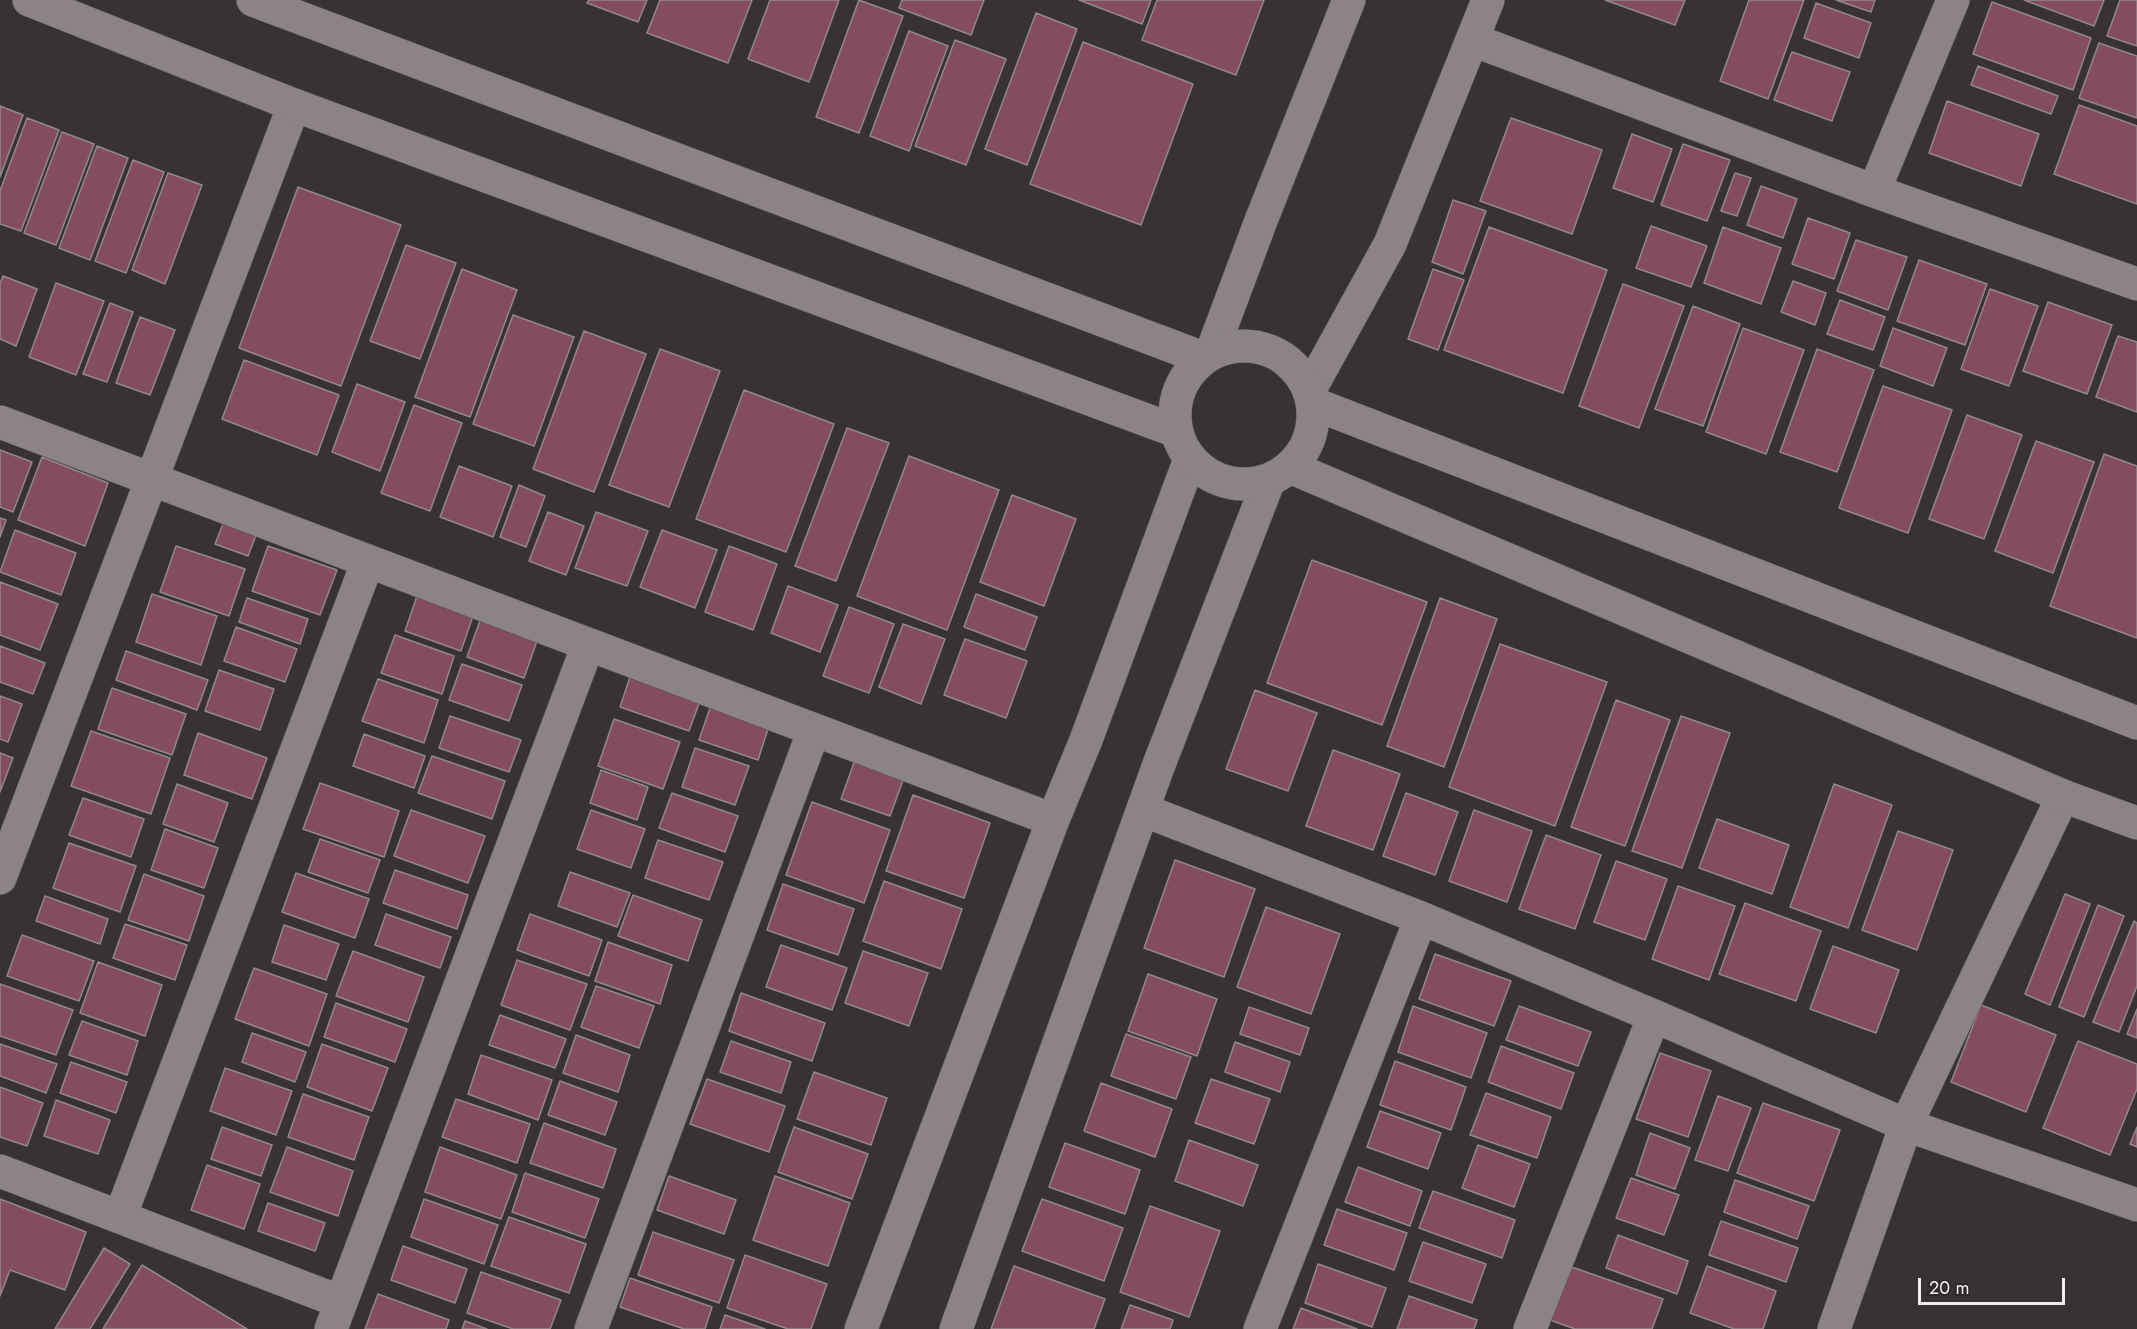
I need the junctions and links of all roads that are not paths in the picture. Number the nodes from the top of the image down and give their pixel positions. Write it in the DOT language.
graph roads {
  1 [pos="29,0"];
  2 [pos="253,0"];
  3 [pos="1349,0"];
  4 [pos="1488,0"];
  5 [pos="1953,0"];
  6 [pos="1473,40"];
  7 [pos="294,105"];
  8 [pos="1874,191"];
  9 [pos="2137,284"];
  10 [pos="1207,356"];
  11 [pos="1311,397"];
  12 [pos="0,423"];
  13 [pos="1176,431"];
  14 [pos="1190,459"];
  15 [pos="1280,473"];
  16 [pos="152,480"];
  17 [pos="368,561"];
  18 [pos="588,645"];
  19 [pos="2137,723"];
  20 [pos="814,730"];
  21 [pos="2063,795"];
  22 [pos="1143,810"];
  23 [pos="1053,820"];
  24 [pos="2137,823"];
  25 [pos="0,878"];
  26 [pos="1421,918"];
  27 [pos="1654,1016"];
  28 [pos="1906,1125"];
  29 [pos="0,1171"];
  30 [pos="2137,1205"];
  31 [pos="120,1217"];
  32 [pos="337,1316"];
  33 [pos="591,1329"];
  34 [pos="861,1329"];
  35 [pos="956,1329"];
  36 [pos="1260,1329"];
  37 [pos="1530,1329"];
  38 [pos="1834,1329"];
  1 -- 7 [label="street"];
  2 -- 10 [label="street"];
  3 -- 10 [label="street"];
  4 -- 6 [label="street"];
  5 -- 8 [label="street"];
  6 -- 8 [label="street"];
  6 -- 11 [label="street"];
  7 -- 13 [label="street"];
  7 -- 16 [label="street"];
  8 -- 9 [label="street"];
  10 -- 11 [label="street"];
  10 -- 13 [label="street"];
  11 -- 15 [label="street"];
  11 -- 19 [label="street"];
  12 -- 16 [label="street"];
  13 -- 14 [label="street"];
  14 -- 15 [label="street"];
  14 -- 23 [label="street"];
  15 -- 21 [label="street"];
  15 -- 22 [label="street"];
  16 -- 17 [label="street"];
  16 -- 25 [label="street"];
  17 -- 18 [label="street"];
  17 -- 31 [label="street"];
  18 -- 20 [label="street"];
  18 -- 32 [label="street"];
  20 -- 23 [label="street"];
  20 -- 33 [label="street"];
  21 -- 24 [label="street"];
  21 -- 28 [label="street"];
  22 -- 26 [label="street"];
  22 -- 35 [label="street"];
  23 -- 34 [label="street"];
  26 -- 27 [label="street"];
  26 -- 36 [label="street"];
  27 -- 28 [label="street"];
  27 -- 37 [label="street"];
  28 -- 30 [label="street"];
  28 -- 38 [label="street"];
  29 -- 31 [label="street"];
  31 -- 32 [label="street"];
}
